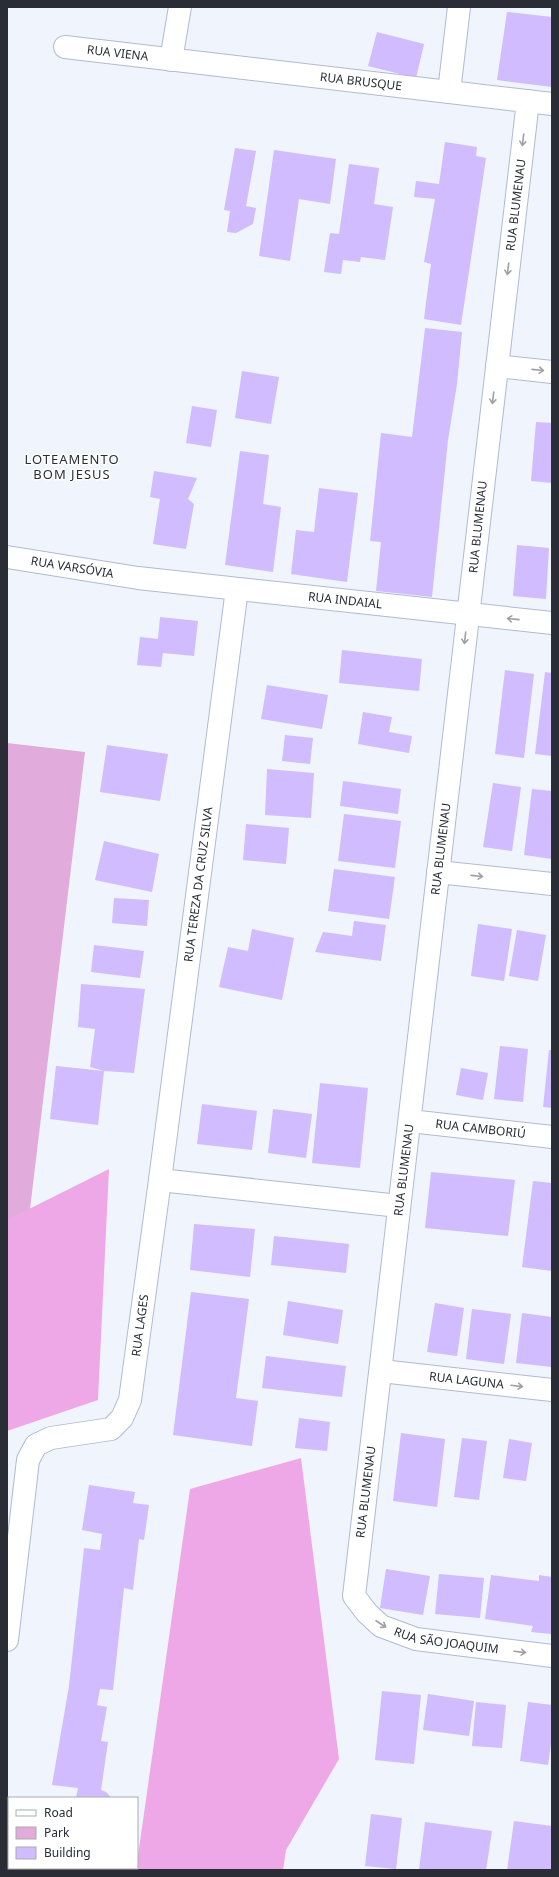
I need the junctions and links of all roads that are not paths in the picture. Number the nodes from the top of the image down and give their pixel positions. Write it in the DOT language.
graph roads {
  1 [pos="180,7"];
  2 [pos="459,7"];
  3 [pos="65,47"];
  4 [pos="171,60"];
  5 [pos="449,92"];
  6 [pos="528,101"];
  7 [pos="552,104"];
  8 [pos="497,366"];
  9 [pos="552,372"];
  10 [pos="7,557"];
  11 [pos="138,578"];
  12 [pos="236,589"];
  13 [pos="468,614"];
  14 [pos="552,623"];
  15 [pos="438,872"];
  16 [pos="552,884"];
  17 [pos="410,1121"];
  18 [pos="552,1137"];
  19 [pos="160,1180"];
  20 [pos="399,1206"];
  21 [pos="381,1371"];
  22 [pos="552,1390"];
  23 [pos="354,1596"];
  24 [pos="7,1640"];
  25 [pos="552,1656"];
  1 -- 4 [label="street"];
  2 -- 5 [label="street"];
  3 -- 4 [label="street, RUA VIENA"];
  4 -- 5 [label="street, RUA BRUSQUE"];
  5 -- 6 [label="street, RUA BRUSQUE"];
  6 -- 7 [label="street, RUA BRUSQUE"];
  6 -- 8 [label="street, RUA BLUMENAU, one-way"];
  8 -- 9 [label="street, one-way"];
  8 -- 13 [label="street, RUA BLUMENAU, one-way"];
  10 -- 11 [label="street, RUA VARSÓVIA"];
  11 -- 12 [label="street, RUA INDAIAL"];
  12 -- 13 [label="street, RUA INDAIAL"];
  12 -- 19 [label="street, RUA TEREZA DA CRUZ SILVA"];
  14 -- 13 [label="street, RUA INDAIAL, one-way"];
  13 -- 15 [label="street, RUA BLUMENAU, one-way"];
  15 -- 16 [label="street, one-way"];
  15 -- 17 [label="street, RUA BLUMENAU"];
  17 -- 18 [label="street, RUA CAMBORIÚ"];
  17 -- 20 [label="street, RUA BLUMENAU"];
  19 -- 20 [label="street"];
  19 -- 24 [label="street, RUA LAGES"];
  20 -- 21 [label="street, RUA BLUMENAU"];
  21 -- 22 [label="street, RUA LAGUNA, one-way"];
  21 -- 23 [label="street, RUA BLUMENAU"];
  23 -- 25 [label="street, RUA SÃO JOAQUIM, one-way"];
}
